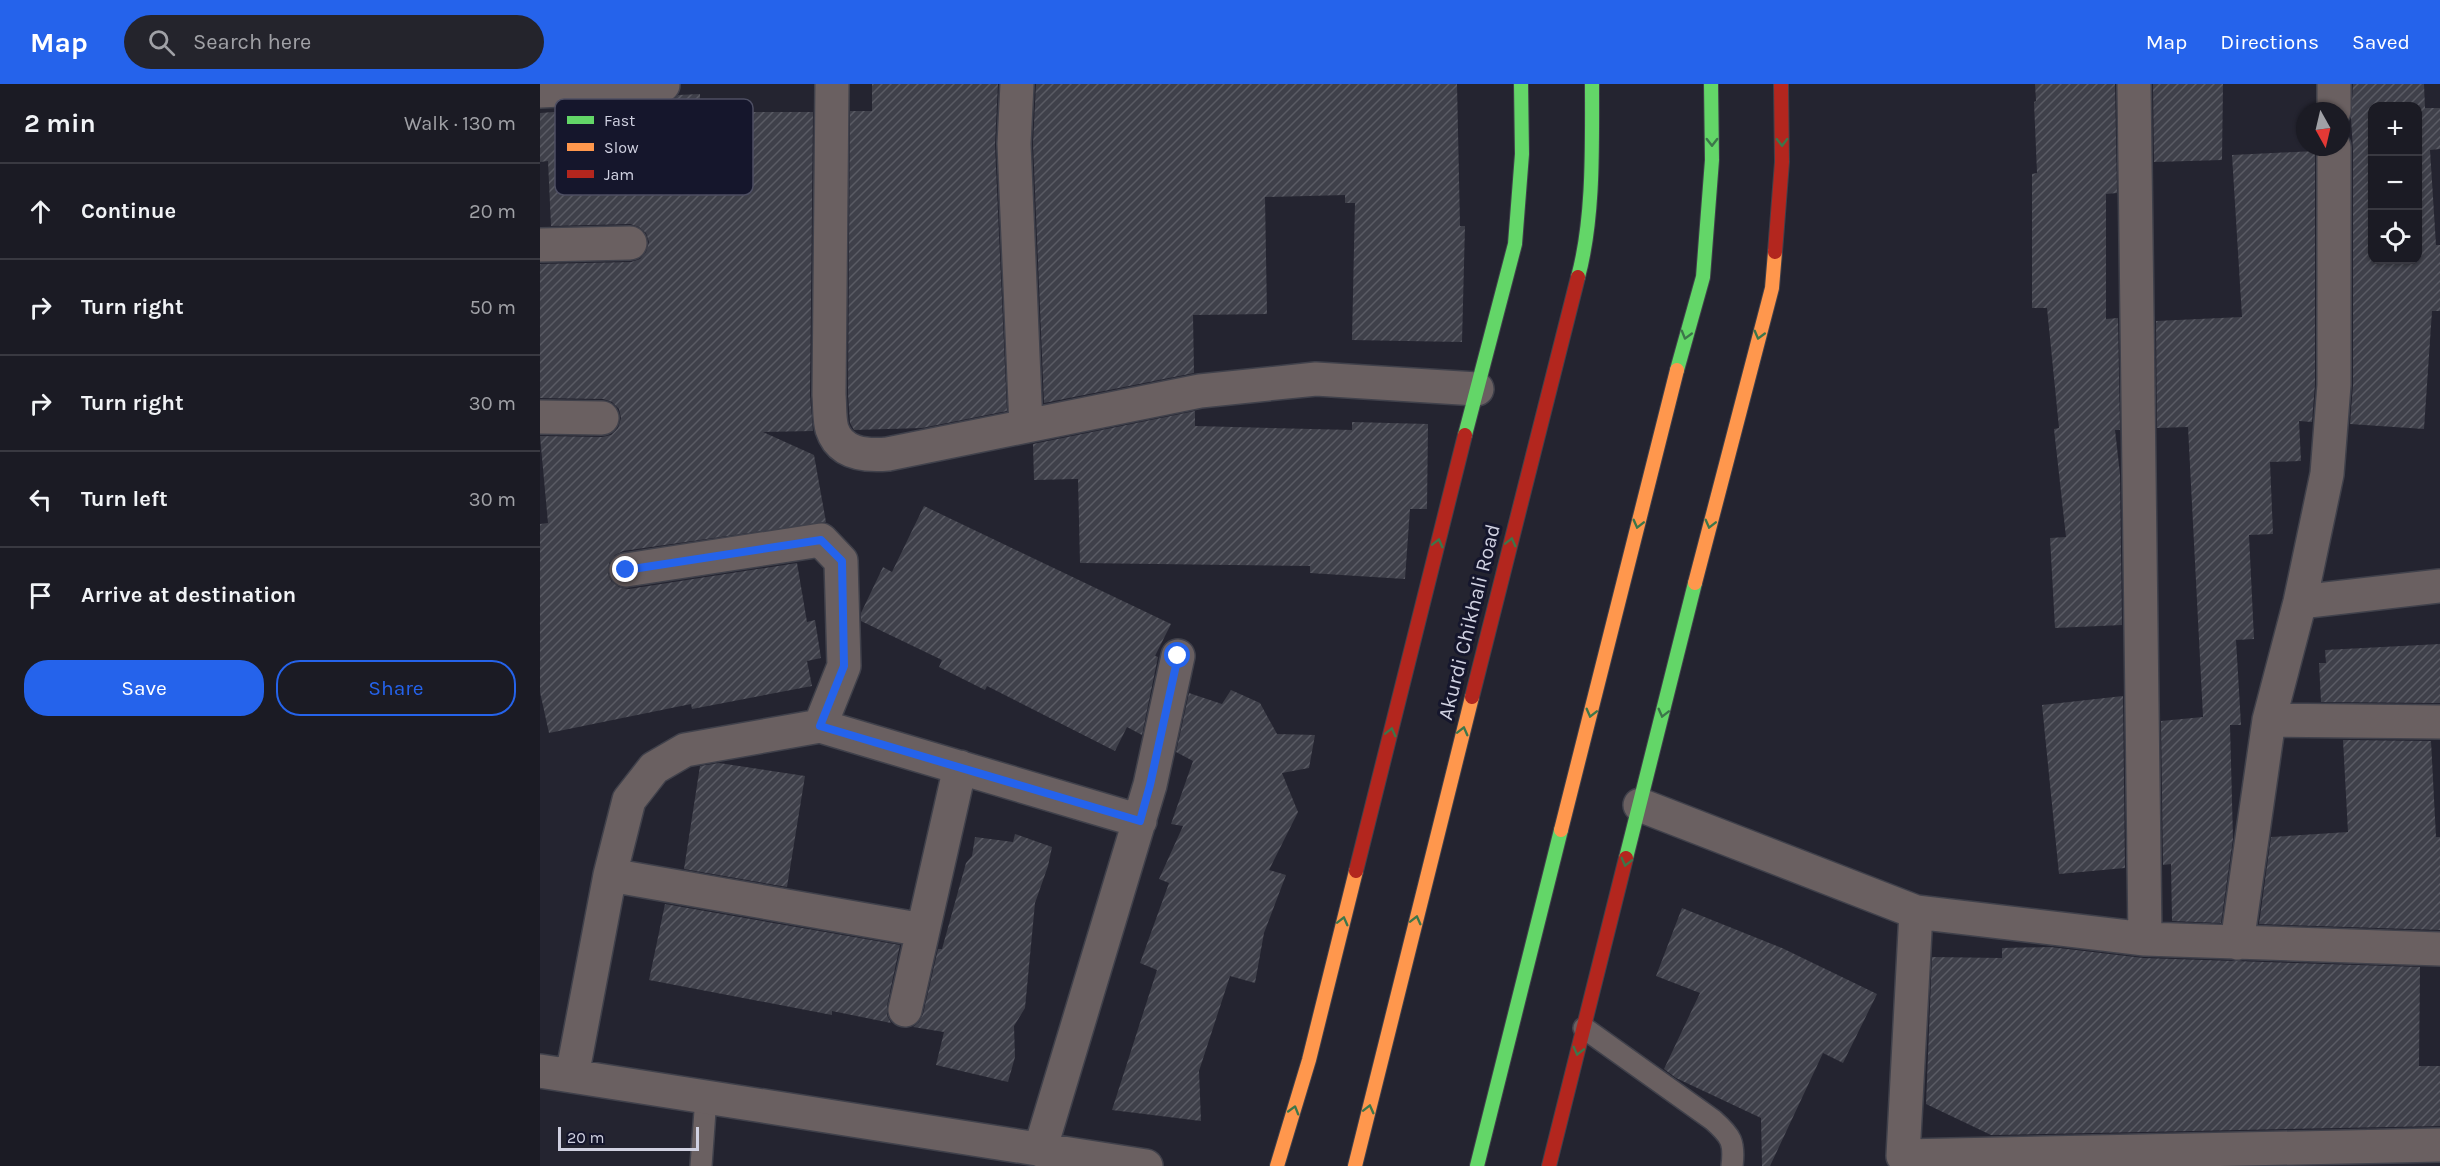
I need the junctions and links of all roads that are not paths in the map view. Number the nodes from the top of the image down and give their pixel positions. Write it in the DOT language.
graph roads {
  1 [pos="832,84"];
  2 [pos="1017,84"];
  3 [pos="1521,84"];
  4 [pos="1592,84"];
  5 [pos="1711,84"];
  6 [pos="1781,84"];
  7 [pos="2134,84"];
  8 [pos="2334,84"];
  9 [pos="663,85"];
  10 [pos="540,91"];
  11 [pos="2334,102"];
  12 [pos="2334,156"];
  13 [pos="630,243"];
  14 [pos="540,245"];
  15 [pos="1477,389"];
  16 [pos="540,417"];
  17 [pos="602,418"];
  18 [pos="1026,426"];
  19 [pos="626,570"];
  20 [pos="2440,586"];
  21 [pos="2300,602"];
  22 [pos="1178,656"];
  23 [pos="2269,720"];
  24 [pos="2440,722"];
  25 [pos="820,726"];
  26 [pos="960,767"];
  27 [pos="1640,805"];
  28 [pos="1140,821"];
  29 [pos="610,874"];
  30 [pos="1916,912"];
  31 [pos="923,930"];
  32 [pos="2145,939"];
  33 [pos="2237,943"];
  34 [pos="2440,949"];
  35 [pos="905,1010"];
  36 [pos="1584,1028"];
  37 [pos="540,1071"];
  38 [pos="572,1076"];
  39 [pos="706,1097"];
  40 [pos="2440,1145"];
  41 [pos="1040,1150"];
  42 [pos="701,1166"];
  43 [pos="1146,1166"];
  44 [pos="1277,1166"];
  45 [pos="1355,1166"];
  46 [pos="1477,1166"];
  47 [pos="1549,1166"];
  48 [pos="1731,1166"];
  1 -- 18 [label="street"];
  2 -- 18 [label="street"];
  3 -- 15 [label="street"];
  45 -- 4 [label="street, Akurdi Chikhali Road, one-way"];
  5 -- 46 [label="street, one-way"];
  6 -- 27 [label="street, one-way"];
  7 -- 32 [label="street"];
  8 -- 11 [label="street"];
  9 -- 10 [label="street"];
  12 -- 21 [label="street"];
  13 -- 14 [label="street"];
  15 -- 18 [label="street"];
  44 -- 15 [label="street, one-way"];
  16 -- 17 [label="street"];
  19 -- 25 [label="street"];
  20 -- 21 [label="street"];
  21 -- 23 [label="street"];
  22 -- 28 [label="street"];
  23 -- 24 [label="street"];
  23 -- 33 [label="street"];
  25 -- 26 [label="street"];
  25 -- 29 [label="street"];
  26 -- 28 [label="street"];
  26 -- 31 [label="street"];
  27 -- 30 [label="street"];
  27 -- 36 [label="street, one-way"];
  28 -- 41 [label="street"];
  29 -- 31 [label="street"];
  29 -- 38 [label="street"];
  30 -- 32 [label="street"];
  30 -- 40 [label="street"];
  31 -- 35 [label="street"];
  32 -- 33 [label="street"];
  33 -- 34 [label="street"];
  36 -- 47 [label="street, one-way"];
  36 -- 48 [label="lane"];
  37 -- 38 [label="street"];
  38 -- 39 [label="street"];
  39 -- 41 [label="street"];
  39 -- 42 [label="lane"];
  41 -- 43 [label="street"];
}
